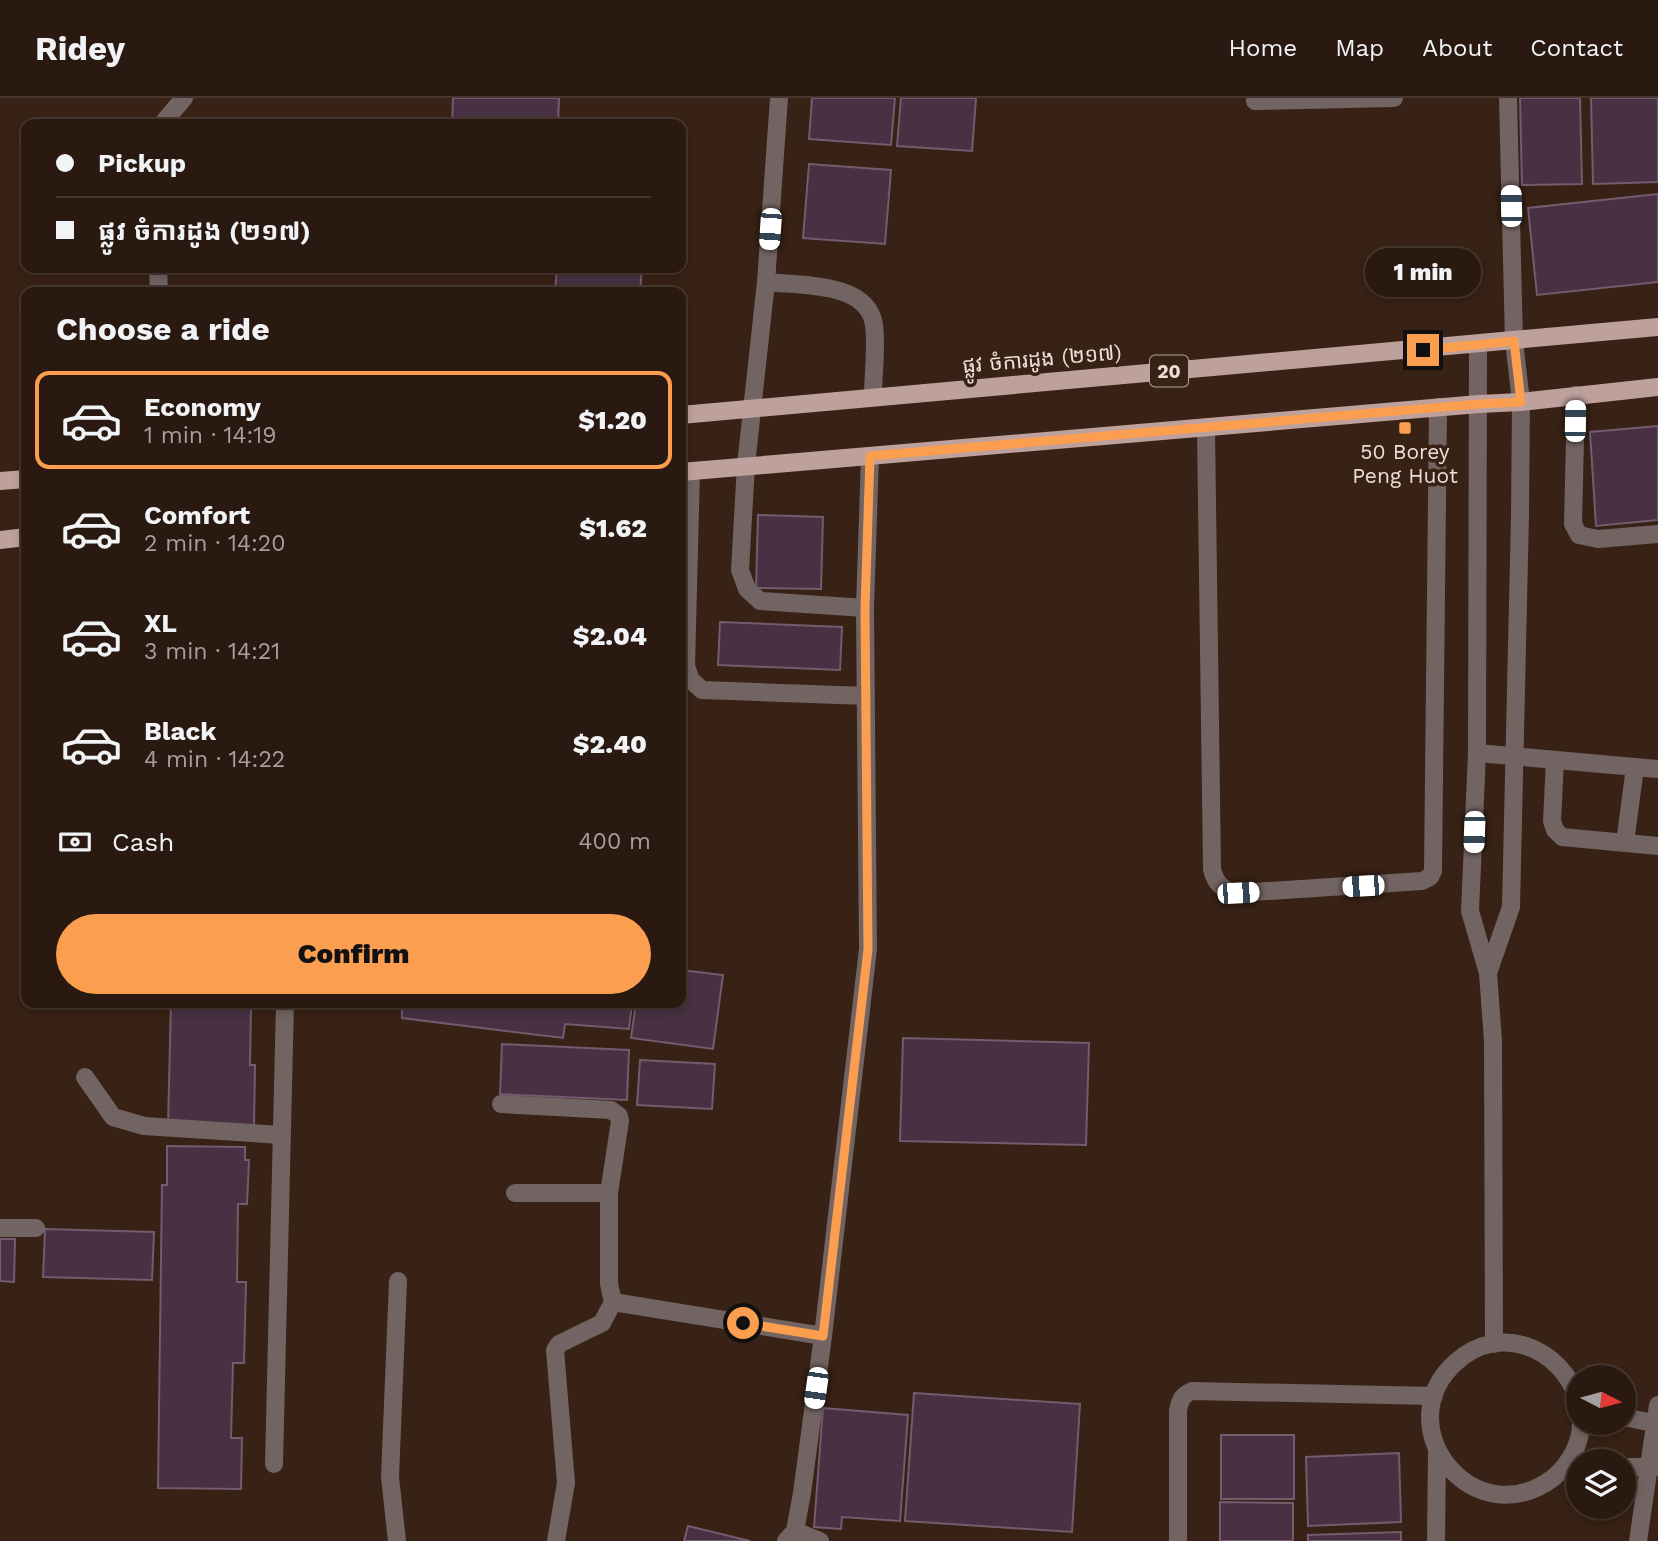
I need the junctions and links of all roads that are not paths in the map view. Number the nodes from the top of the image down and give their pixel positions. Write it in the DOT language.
graph roads {
  1 [pos="184,98"];
  2 [pos="779,98"];
  3 [pos="1394,98"];
  4 [pos="1508,98"];
  5 [pos="1255,101"];
  6 [pos="166,119"];
  7 [pos="766,282"];
  8 [pos="1658,327"];
  9 [pos="1514,341"];
  10 [pos="1478,345"];
  11 [pos="1658,387"];
  12 [pos="1576,395"];
  13 [pos="873,397"];
  14 [pos="1521,402"];
  15 [pos="1479,404"];
  16 [pos="1438,407"];
  17 [pos="752,408"];
  18 [pos="686,415"];
  19 [pos="1206,429"];
  20 [pos="870,456"];
  21 [pos="746,465"];
  22 [pos="686,471"];
  23 [pos="21,479"];
  24 [pos="0,481"];
  25 [pos="1658,534"];
  26 [pos="21,538"];
  27 [pos="0,540"];
  28 [pos="865,608"];
  29 [pos="866,696"];
  30 [pos="1477,753"];
  31 [pos="1514,755"];
  32 [pos="1555,760"];
  33 [pos="1635,766"];
  34 [pos="1658,769"];
  35 [pos="1626,843"];
  36 [pos="1658,846"];
  37 [pos="1488,974"];
  38 [pos="285,1008"];
  39 [pos="85,1077"];
  40 [pos="501,1104"];
  41 [pos="282,1135"];
  42 [pos="515,1193"];
  43 [pos="609,1193"];
  44 [pos="0,1228"];
  45 [pos="36,1228"];
  46 [pos="398,1281"];
  47 [pos="613,1302"];
  48 [pos="823,1336"];
  49 [pos="1494,1344"];
  50 [pos="1566,1373"];
  51 [pos="1434,1396"];
  52 [pos="1658,1405"];
  53 [pos="1636,1420"];
  54 [pos="1657,1424"];
  55 [pos="1437,1451"];
  56 [pos="274,1464"];
  57 [pos="1653,1466"];
  58 [pos="1566,1473"];
  59 [pos="791,1536"];
  60 [pos="397,1541"];
  61 [pos="556,1541"];
  62 [pos="820,1541"];
  63 [pos="1178,1541"];
  64 [pos="1436,1541"];
  65 [pos="1638,1541"];
  1 -- 6 [label="street"];
  2 -- 7 [label="street"];
  3 -- 5 [label="street"];
  4 -- 9 [label="street"];
  7 -- 13 [label="street"];
  7 -- 17 [label="street"];
  8 -- 9 [label="main road, ផ្លូវ ចំការដូង (២១៧) / 20"];
  9 -- 10 [label="main road, ផ្លូវ ចំការដូង (២១៧) / 20"];
  9 -- 14 [label="street"];
  10 -- 13 [label="main road, ផ្លូវ ចំការដូង (២១៧) / 20"];
  10 -- 15 [label="street"];
  11 -- 12 [label="main road"];
  12 -- 14 [label="main road"];
  12 -- 25 [label="street"];
  13 -- 17 [label="main road, ផ្លូវ ចំការដូង (២១៧) / 20"];
  14 -- 15 [label="main road"];
  14 -- 31 [label="street"];
  15 -- 16 [label="main road"];
  15 -- 30 [label="street"];
  16 -- 19 [label="main road"];
  16 -- 19 [label="street"];
  17 -- 18 [label="main road, ផ្លូវ ចំការដូង (២១៧) / 20"];
  17 -- 21 [label="street"];
  19 -- 20 [label="main road"];
  20 -- 21 [label="main road"];
  20 -- 28 [label="street"];
  21 -- 22 [label="main road"];
  21 -- 28 [label="street"];
  22 -- 29 [label="street"];
  23 -- 24 [label="main road"];
  26 -- 27 [label="main road"];
  28 -- 29 [label="street"];
  29 -- 48 [label="street"];
  30 -- 31 [label="street"];
  30 -- 37 [label="street"];
  31 -- 32 [label="street"];
  31 -- 37 [label="street"];
  32 -- 33 [label="street"];
  32 -- 35 [label="street"];
  33 -- 34 [label="street"];
  33 -- 35 [label="street"];
  35 -- 36 [label="street"];
  37 -- 49 [label="street"];
  38 -- 41 [label="street"];
  39 -- 41 [label="street"];
  40 -- 43 [label="street"];
  41 -- 56 [label="street"];
  42 -- 43 [label="street"];
  43 -- 47 [label="street"];
  44 -- 45 [label="street"];
  46 -- 60 [label="street"];
  47 -- 48 [label="street"];
  47 -- 61 [label="street"];
  48 -- 59 [label="street"];
  49 -- 50 [label="street"];
  49 -- 51 [label="street"];
  51 -- 55 [label="street"];
  51 -- 63 [label="street"];
  52 -- 54 [label="street"];
  53 -- 54 [label="street"];
  54 -- 57 [label="street"];
  55 -- 58 [label="street"];
  55 -- 64 [label="street"];
  57 -- 65 [label="street"];
  59 -- 62 [label="street"];
}
